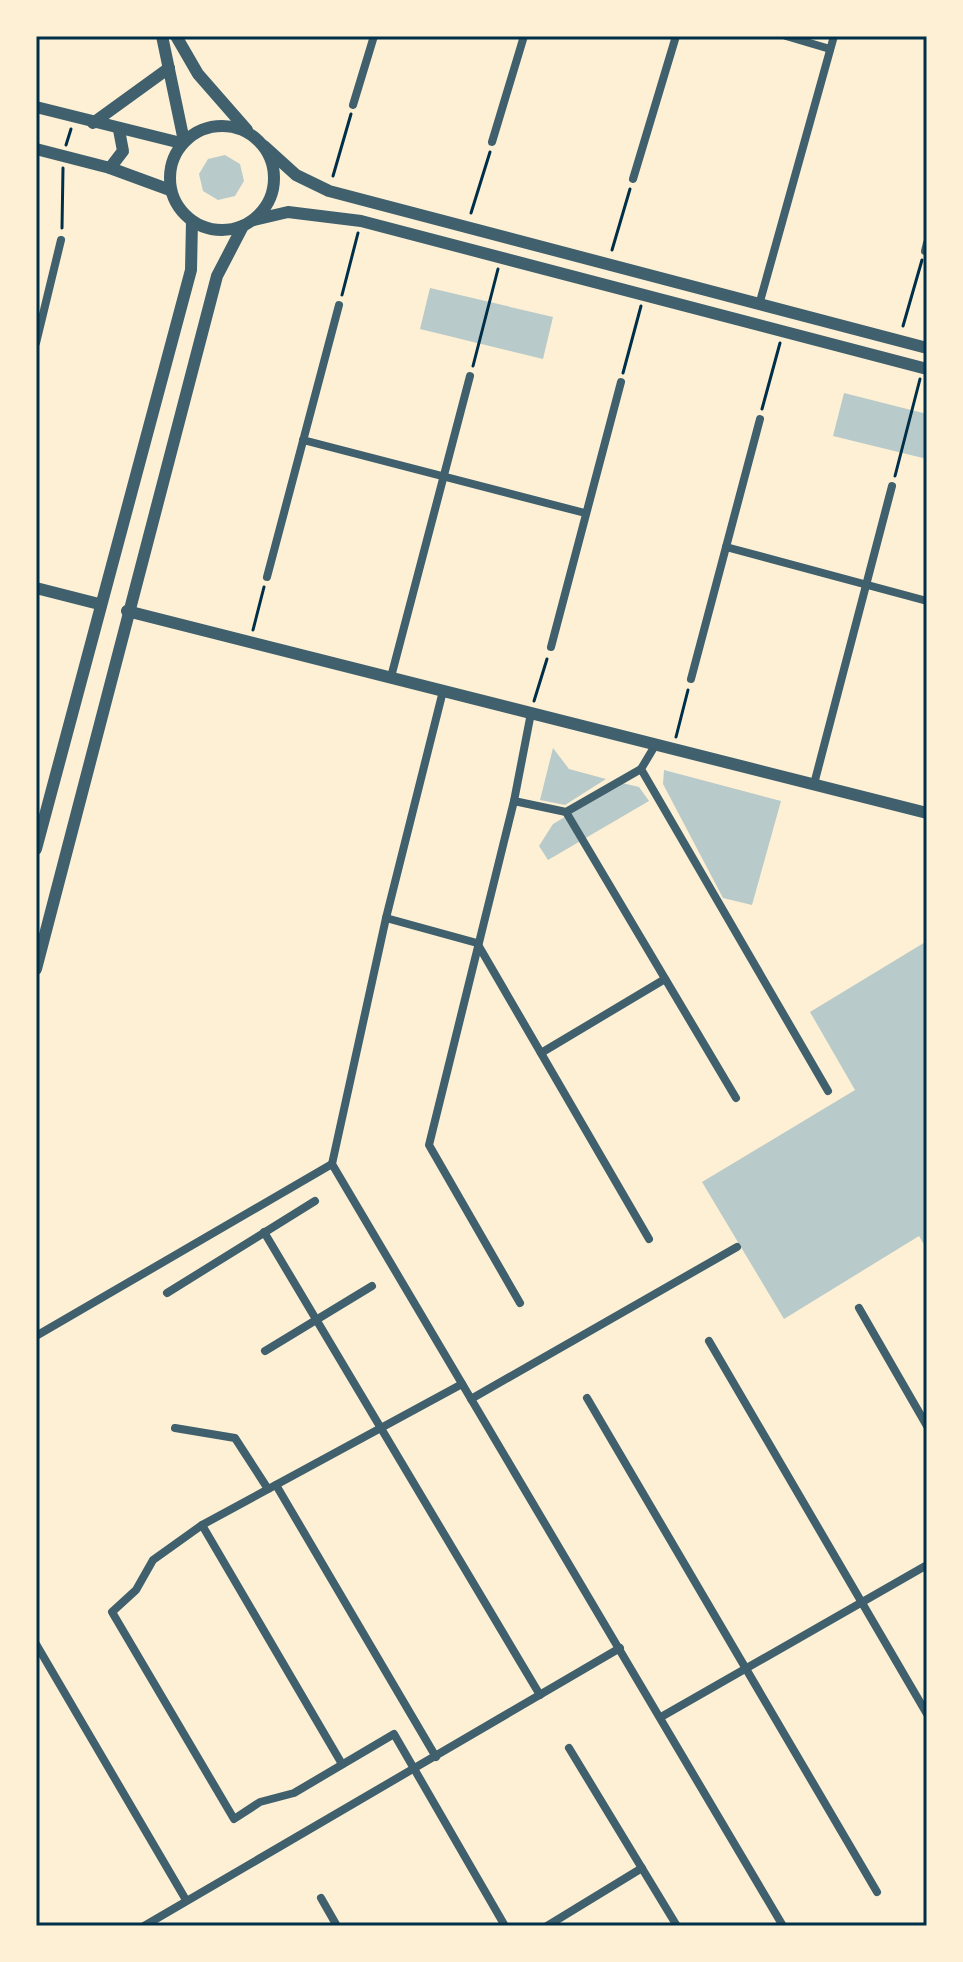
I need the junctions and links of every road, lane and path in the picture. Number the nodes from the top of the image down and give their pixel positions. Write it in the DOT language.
graph roads {
  1 [pos="162,36"];
  2 [pos="176,36"];
  3 [pos="374,36"];
  4 [pos="524,36"];
  5 [pos="676,36"];
  6 [pos="786,36"];
  7 [pos="834,36"];
  8 [pos="830,49"];
  9 [pos="169,68"];
  10 [pos="353,105"];
  11 [pos="36,107"];
  12 [pos="74,118"];
  13 [pos="93,123"];
  14 [pos="119,130"];
  15 [pos="249,132"];
  16 [pos="183,142"];
  17 [pos="492,142"];
  18 [pos="264,146"];
  19 [pos="36,149"];
  20 [pos="63,156"];
  21 [pos="110,168"];
  22 [pos="633,179"];
  23 [pos="170,190"];
  24 [pos="329,191"];
  25 [pos="192,221"];
  26 [pos="361,221"];
  27 [pos="248,223"];
  28 [pos="467,229"];
  29 [pos="61,240"];
  30 [pos="926,247"];
  31 [pos="501,258"];
  32 [pos="608,266"];
  33 [pos="644,295"];
  34 [pos="339,305"];
  35 [pos="759,305"];
  36 [pos="783,331"];
  37 [pos="899,341"];
  38 [pos="36,343"];
  39 [pos="927,348"];
  40 [pos="925,368"];
  41 [pos="470,376"];
  42 [pos="621,382"];
  43 [pos="760,419"];
  44 [pos="303,440"];
  45 [pos="444,477"];
  46 [pos="892,486"];
  47 [pos="585,513"];
  48 [pos="726,547"];
  49 [pos="267,577"];
  50 [pos="866,585"];
  51 [pos="36,588"];
  52 [pos="927,601"];
  53 [pos="99,604"];
  54 [pos="127,611"];
  55 [pos="250,642"];
  56 [pos="551,647"];
  57 [pos="391,677"];
  58 [pos="691,679"];
  59 [pos="443,691"];
  60 [pos="531,713"];
  61 [pos="656,744"];
  62 [pos="673,749"];
  63 [pos="641,769"];
  64 [pos="814,784"];
  65 [pos="514,801"];
  66 [pos="566,812"];
  67 [pos="927,813"];
  68 [pos="36,849"];
  69 [pos="386,918"];
  70 [pos="477,943"];
  71 [pos="36,969"];
  72 [pos="665,979"];
  73 [pos="541,1053"];
  74 [pos="828,1091"];
  75 [pos="736,1098"];
  76 [pos="332,1164"];
  77 [pos="315,1201"];
  78 [pos="264,1232"];
  79 [pos="649,1239"];
  80 [pos="737,1247"];
  81 [pos="372,1286"];
  82 [pos="167,1293"];
  83 [pos="520,1303"];
  84 [pos="859,1308"];
  85 [pos="316,1319"];
  86 [pos="36,1336"];
  87 [pos="709,1341"];
  88 [pos="265,1351"];
  89 [pos="462,1384"];
  90 [pos="587,1398"];
  91 [pos="471,1399"];
  92 [pos="927,1426"];
  93 [pos="175,1428"];
  94 [pos="382,1428"];
  95 [pos="272,1487"];
  96 [pos="202,1525"];
  97 [pos="927,1565"];
  98 [pos="862,1603"];
  99 [pos="36,1644"];
  100 [pos="620,1648"];
  101 [pos="746,1668"];
  102 [pos="540,1695"];
  103 [pos="927,1714"];
  104 [pos="661,1717"];
  105 [pos="569,1748"];
  106 [pos="436,1757"];
  107 [pos="342,1764"];
  108 [pos="416,1768"];
  109 [pos="642,1868"];
  110 [pos="877,1892"];
  111 [pos="321,1898"];
  112 [pos="186,1900"];
  113 [pos="144,1926"];
  114 [pos="337,1926"];
  115 [pos="505,1926"];
  116 [pos="547,1926"];
  117 [pos="677,1926"];
  118 [pos="783,1926"];
  1 -- 9 [label="street"];
  2 -- 15 [label="street"];
  3 -- 10 [label="street"];
  4 -- 17 [label="street"];
  5 -- 22 [label="street"];
  6 -- 8 [label="street"];
  7 -- 8 [label="street"];
  8 -- 35 [label="street"];
  9 -- 13 [label="street"];
  9 -- 16 [label="street"];
  10 -- 24 [label="path"];
  11 -- 12 [label="street"];
  12 -- 13 [label="street"];
  12 -- 20 [label="path"];
  13 -- 14 [label="street"];
  14 -- 16 [label="street"];
  14 -- 21 [label="street"];
  15 -- 16 [label="street"];
  15 -- 18 [label="street"];
  16 -- 23 [label="street"];
  17 -- 28 [label="path"];
  18 -- 24 [label="street"];
  18 -- 27 [label="street"];
  19 -- 20 [label="street"];
  20 -- 21 [label="street"];
  20 -- 29 [label="path"];
  21 -- 23 [label="street"];
  22 -- 32 [label="path"];
  23 -- 25 [label="street"];
  24 -- 28 [label="street"];
  25 -- 27 [label="street"];
  25 -- 53 [label="street"];
  26 -- 27 [label="street"];
  26 -- 31 [label="street"];
  26 -- 34 [label="path"];
  27 -- 54 [label="street"];
  28 -- 32 [label="street"];
  29 -- 38 [label="street"];
  30 -- 37 [label="path"];
  31 -- 33 [label="street"];
  31 -- 41 [label="path"];
  32 -- 35 [label="street"];
  33 -- 36 [label="street"];
  33 -- 42 [label="path"];
  34 -- 44 [label="street"];
  35 -- 37 [label="street"];
  36 -- 40 [label="street"];
  36 -- 43 [label="path"];
  37 -- 39 [label="street"];
  40 -- 46 [label="path"];
  41 -- 45 [label="street"];
  42 -- 47 [label="street"];
  43 -- 48 [label="street"];
  44 -- 45 [label="street"];
  44 -- 49 [label="street"];
  45 -- 47 [label="street"];
  45 -- 57 [label="street"];
  46 -- 50 [label="street"];
  47 -- 56 [label="street"];
  48 -- 50 [label="street"];
  48 -- 58 [label="street"];
  49 -- 55 [label="path"];
  50 -- 52 [label="street"];
  50 -- 64 [label="street"];
  51 -- 53 [label="street"];
  53 -- 68 [label="street"];
  54 -- 55 [label="street"];
  54 -- 71 [label="street"];
  55 -- 57 [label="street"];
  56 -- 60 [label="path"];
  57 -- 59 [label="street"];
  58 -- 62 [label="path"];
  59 -- 60 [label="street"];
  59 -- 69 [label="street"];
  60 -- 61 [label="street"];
  60 -- 65 [label="street"];
  61 -- 62 [label="street"];
  61 -- 63 [label="street"];
  62 -- 64 [label="street"];
  63 -- 66 [label="street"];
  63 -- 74 [label="street"];
  64 -- 67 [label="street"];
  65 -- 66 [label="street"];
  65 -- 70 [label="street"];
  66 -- 72 [label="street"];
  69 -- 70 [label="street"];
  69 -- 76 [label="street"];
  70 -- 73 [label="street"];
  70 -- 83 [label="street"];
  72 -- 73 [label="street"];
  72 -- 75 [label="street"];
  73 -- 79 [label="street"];
  76 -- 86 [label="street"];
  76 -- 89 [label="street"];
  77 -- 78 [label="street"];
  78 -- 82 [label="street"];
  78 -- 85 [label="street"];
  80 -- 91 [label="street"];
  81 -- 85 [label="street"];
  84 -- 92 [label="street"];
  85 -- 88 [label="street"];
  85 -- 94 [label="street"];
  87 -- 98 [label="street"];
  89 -- 91 [label="street"];
  89 -- 94 [label="street"];
  90 -- 101 [label="street"];
  91 -- 100 [label="street"];
  93 -- 95 [label="street"];
  94 -- 95 [label="street"];
  94 -- 102 [label="street"];
  95 -- 96 [label="street"];
  95 -- 106 [label="street"];
  96 -- 107 [label="street"];
  96 -- 107 [label="street"];
  97 -- 98 [label="street"];
  98 -- 101 [label="street"];
  98 -- 103 [label="street"];
  99 -- 112 [label="street"];
  100 -- 102 [label="street"];
  100 -- 104 [label="street"];
  101 -- 104 [label="street"];
  101 -- 110 [label="street"];
  102 -- 106 [label="street"];
  104 -- 118 [label="street"];
  105 -- 109 [label="street"];
  106 -- 108 [label="street"];
  107 -- 108 [label="street"];
  108 -- 112 [label="street"];
  108 -- 115 [label="street"];
  109 -- 116 [label="street"];
  109 -- 117 [label="street"];
  111 -- 114 [label="street"];
  112 -- 113 [label="street"];
}
